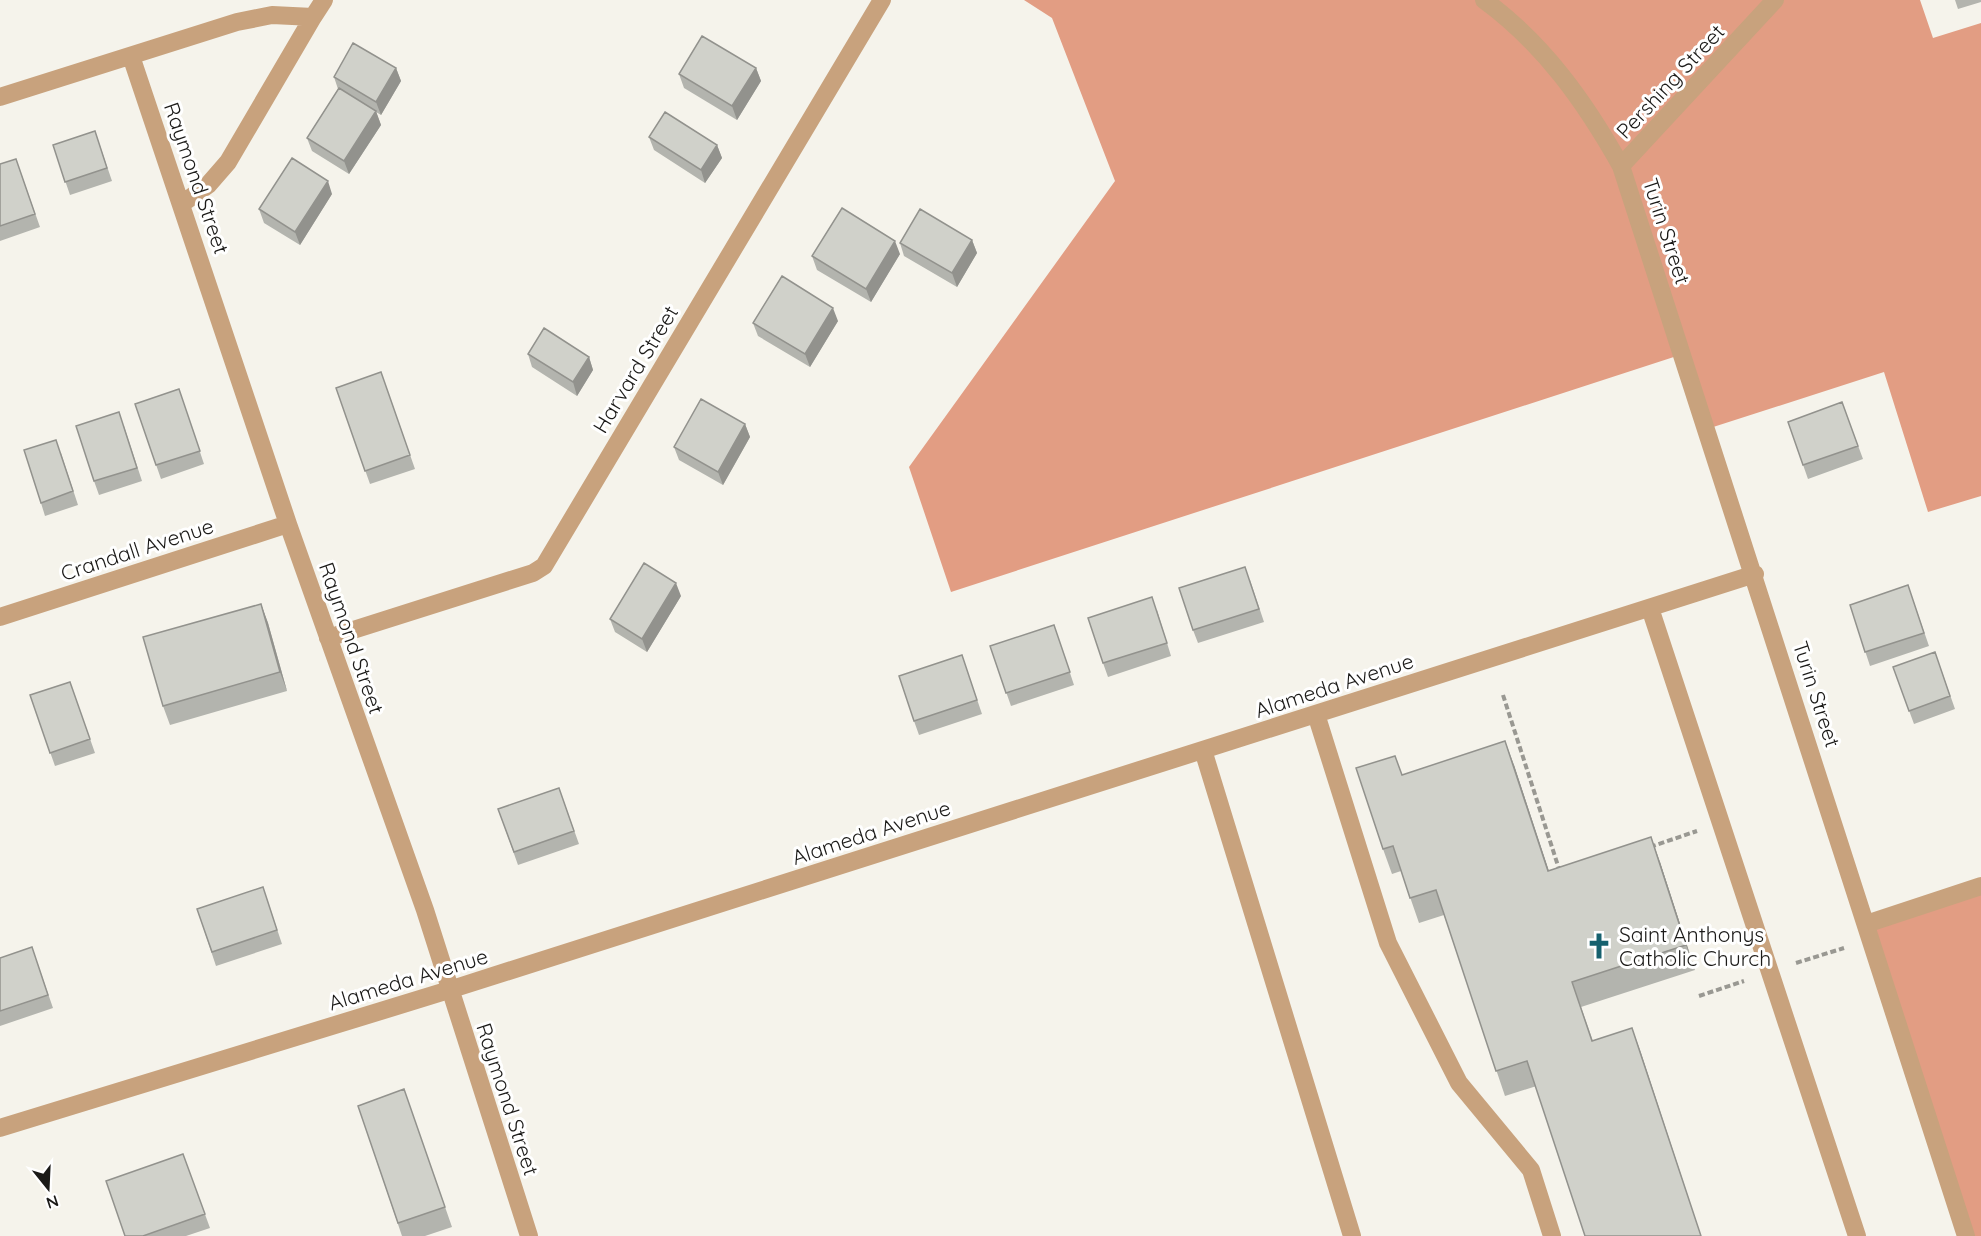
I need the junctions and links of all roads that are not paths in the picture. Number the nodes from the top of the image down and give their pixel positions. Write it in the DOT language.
graph roads {
  1 [pos="324,0"];
  2 [pos="882,0"];
  3 [pos="1484,0"];
  4 [pos="1775,0"];
  5 [pos="313,17"];
  6 [pos="131,56"];
  7 [pos="0,98"];
  8 [pos="1622,166"];
  9 [pos="183,203"];
  10 [pos="288,524"];
  11 [pos="1755,574"];
  12 [pos="1650,608"];
  13 [pos="0,617"];
  14 [pos="328,638"];
  15 [pos="1316,714"];
  16 [pos="1203,750"];
  17 [pos="1981,886"];
  18 [pos="1866,924"];
  19 [pos="449,990"];
  20 [pos="0,1128"];
  21 [pos="529,1236"];
  22 [pos="1352,1236"];
  23 [pos="1552,1236"];
  24 [pos="1857,1236"];
  25 [pos="1966,1236"];
  1 -- 5 [label="street"];
  2 -- 14 [label="street, Harvard Street"];
  3 -- 8 [label="street, Turin Street"];
  4 -- 8 [label="street, Pershing Street"];
  5 -- 6 [label="street"];
  5 -- 9 [label="street"];
  6 -- 7 [label="street"];
  6 -- 9 [label="street, Raymond Street"];
  8 -- 11 [label="street, Turin Street"];
  9 -- 10 [label="street, Raymond Street"];
  10 -- 13 [label="street, Crandall Avenue"];
  10 -- 14 [label="street, Raymond Street"];
  11 -- 12 [label="street, Alameda Avenue"];
  11 -- 18 [label="street, Turin Street"];
  12 -- 15 [label="street, Alameda Avenue"];
  12 -- 24 [label="street"];
  14 -- 19 [label="street, Raymond Street"];
  15 -- 16 [label="street, Alameda Avenue"];
  15 -- 23 [label="street"];
  16 -- 19 [label="street, Alameda Avenue"];
  16 -- 22 [label="street"];
  17 -- 18 [label="street"];
  18 -- 25 [label="street, Turin Street"];
  19 -- 20 [label="street, Alameda Avenue"];
  19 -- 21 [label="street, Raymond Street"];
}
